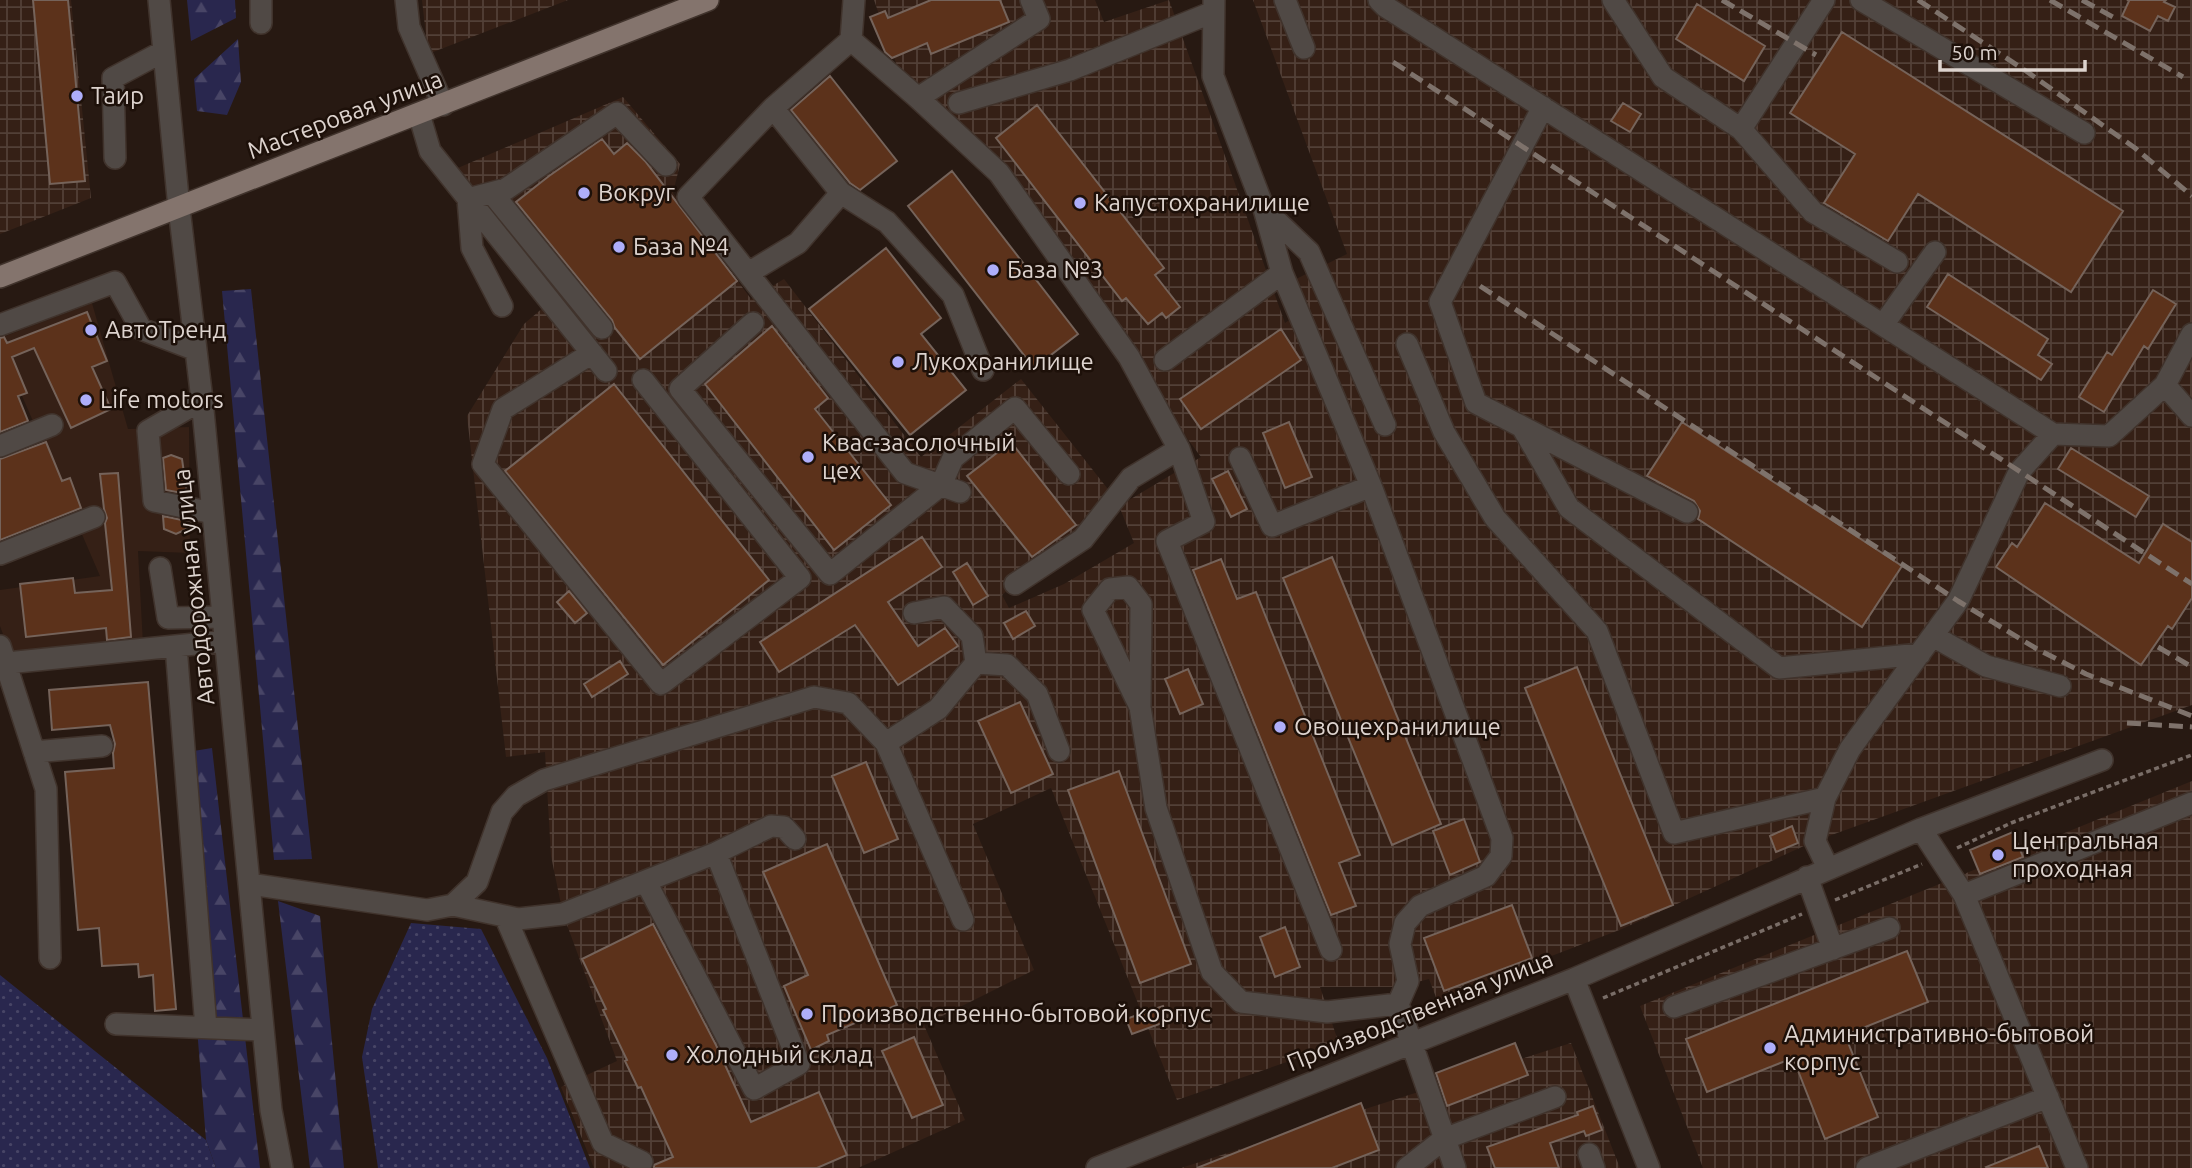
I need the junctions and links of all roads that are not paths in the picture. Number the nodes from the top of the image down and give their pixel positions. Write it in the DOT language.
graph roads {
  1 [pos="159,0"];
  2 [pos="261,0"];
  3 [pos="406,0"];
  4 [pos="708,0"];
  5 [pos="854,0"];
  6 [pos="1031,0"];
  7 [pos="1284,0"];
  8 [pos="1379,0"];
  9 [pos="1614,0"];
  10 [pos="1824,0"];
  11 [pos="1861,0"];
  12 [pos="1213,6"];
  13 [pos="261,23"];
  14 [pos="851,40"];
  15 [pos="1304,48"];
  16 [pos="164,51"];
  17 [pos="918,98"];
  18 [pos="959,103"];
  19 [pos="443,105"];
  20 [pos="1543,107"];
  21 [pos="773,108"];
  22 [pos="419,114"];
  23 [pos="1741,130"];
  24 [pos="2084,133"];
  25 [pos="115,158"];
  26 [pos="666,165"];
  27 [pos="492,193"];
  28 [pos="841,193"];
  29 [pos="468,199"];
  30 [pos="179,208"];
  31 [pos="1264,209"];
  32 [pos="1935,252"];
  33 [pos="1896,262"];
  34 [pos="750,272"];
  35 [pos="1282,273"];
  36 [pos="0,277"];
  37 [pos="502,306"];
  38 [pos="753,323"];
  39 [pos="0,325"];
  40 [pos="1883,325"];
  41 [pos="602,328"];
  42 [pos="2192,334"];
  43 [pos="1407,344"];
  44 [pos="196,351"];
  45 [pos="592,353"];
  46 [pos="1166,360"];
  47 [pos="983,370"];
  48 [pos="606,371"];
  49 [pos="643,380"];
  50 [pos="2165,385"];
  51 [pos="202,400"];
  52 [pos="2192,416"];
  53 [pos="52,425"];
  54 [pos="1385,425"];
  55 [pos="1522,427"];
  56 [pos="2053,434"];
  57 [pos="0,446"];
  58 [pos="1179,449"];
  59 [pos="1240,458"];
  60 [pos="1069,474"];
  61 [pos="1371,486"];
  62 [pos="950,489"];
  63 [pos="1687,512"];
  64 [pos="213,513"];
  65 [pos="94,517"];
  66 [pos="0,554"];
  67 [pos="160,568"];
  68 [pos="1015,584"];
  69 [pos="914,613"];
  70 [pos="223,617"];
  71 [pos="1933,636"];
  72 [pos="225,641"];
  73 [pos="176,646"];
  74 [pos="1920,654"];
  75 [pos="2,658"];
  76 [pos="976,663"];
  77 [pos="2060,685"];
  78 [pos="1140,707"];
  79 [pos="886,743"];
  80 [pos="102,746"];
  81 [pos="1059,751"];
  82 [pos="34,752"];
  83 [pos="2102,760"];
  84 [pos="1825,798"];
  85 [pos="2192,803"];
  86 [pos="1921,829"];
  87 [pos="795,839"];
  88 [pos="716,853"];
  89 [pos="1828,868"];
  90 [pos="1807,877"];
  91 [pos="646,882"];
  92 [pos="249,884"];
  93 [pos="1964,895"];
  94 [pos="453,905"];
  95 [pos="505,916"];
  96 [pos="963,920"];
  97 [pos="1889,928"];
  98 [pos="1833,949"];
  99 [pos="1331,950"];
  100 [pos="50,958"];
  101 [pos="1574,979"];
  102 [pos="1398,1004"];
  103 [pos="1674,1007"];
  104 [pos="116,1024"];
  105 [pos="206,1028"];
  106 [pos="263,1030"];
  107 [pos="1413,1042"];
  108 [pos="1555,1097"];
  109 [pos="2048,1097"];
  110 [pos="1444,1139"];
  111 [pos="642,1162"];
  112 [pos="282,1168"];
  113 [pos="1097,1168"];
  114 [pos="1407,1168"];
  115 [pos="1455,1168"];
  116 [pos="1650,1168"];
  117 [pos="1867,1168"];
  118 [pos="2077,1168"];
  1 -- 16 [label="street, Автодорожная улица"];
  2 -- 13 [label="street"];
  3 -- 19 [label="street"];
  4 -- 19 [label="main road, Мастеровая улица"];
  5 -- 14 [label="street"];
  6 -- 17 [label="street"];
  7 -- 15 [label="street"];
  8 -- 20 [label="street"];
  9 -- 23 [label="street"];
  10 -- 23 [label="street"];
  11 -- 24 [label="street"];
  12 -- 18 [label="street"];
  12 -- 31 [label="street"];
  14 -- 17 [label="street"];
  14 -- 21 [label="street"];
  16 -- 25 [label="street"];
  16 -- 30 [label="street, Автодорожная улица"];
  17 -- 58 [label="street"];
  19 -- 22 [label="main road, Мастеровая улица"];
  20 -- 40 [label="street"];
  20 -- 55 [label="street"];
  21 -- 28 [label="street"];
  21 -- 34 [label="street"];
  22 -- 29 [label="street"];
  22 -- 30 [label="main road, Мастеровая улица"];
  23 -- 33 [label="street"];
  26 -- 27 [label="street"];
  27 -- 29 [label="street"];
  27 -- 41 [label="street"];
  28 -- 34 [label="street"];
  28 -- 47 [label="street"];
  29 -- 37 [label="street"];
  29 -- 45 [label="street"];
  30 -- 36 [label="main road, Мастеровая улица"];
  30 -- 44 [label="street, Автодорожная улица"];
  31 -- 35 [label="street"];
  31 -- 54 [label="street"];
  32 -- 40 [label="street"];
  34 -- 62 [label="street"];
  35 -- 46 [label="street"];
  35 -- 61 [label="street"];
  38 -- 62 [label="street"];
  39 -- 44 [label="street"];
  40 -- 56 [label="street"];
  42 -- 50 [label="street"];
  43 -- 84 [label="street"];
  44 -- 51 [label="street, Автодорожная улица"];
  45 -- 48 [label="street"];
  45 -- 49 [label="street"];
  50 -- 52 [label="street"];
  50 -- 56 [label="street"];
  51 -- 64 [label="street, Автодорожная улица"];
  51 -- 64 [label="street"];
  53 -- 57 [label="street"];
  55 -- 63 [label="street"];
  55 -- 74 [label="street"];
  56 -- 71 [label="street"];
  58 -- 68 [label="street"];
  58 -- 99 [label="street"];
  59 -- 61 [label="street"];
  60 -- 62 [label="street"];
  61 -- 102 [label="street"];
  64 -- 70 [label="street, Автодорожная улица"];
  65 -- 66 [label="street"];
  67 -- 70 [label="street"];
  69 -- 76 [label="street"];
  70 -- 72 [label="street, Автодорожная улица"];
  71 -- 74 [label="street"];
  71 -- 77 [label="street"];
  72 -- 73 [label="street"];
  72 -- 92 [label="street, Автодорожная улица"];
  73 -- 75 [label="street"];
  73 -- 105 [label="street"];
  74 -- 84 [label="street"];
  75 -- 82 [label="street"];
  76 -- 79 [label="street"];
  76 -- 81 [label="street"];
  78 -- 78 [label="street"];
  78 -- 102 [label="street"];
  79 -- 94 [label="street"];
  79 -- 96 [label="street"];
  80 -- 82 [label="street"];
  82 -- 100 [label="street"];
  83 -- 86 [label="street"];
  84 -- 89 [label="street"];
  85 -- 93 [label="street"];
  86 -- 89 [label="street"];
  86 -- 93 [label="street"];
  87 -- 88 [label="street"];
  88 -- 91 [label="street"];
  88 -- 91 [label="street"];
  89 -- 90 [label="street"];
  90 -- 98 [label="street"];
  90 -- 101 [label="street"];
  91 -- 95 [label="street"];
  92 -- 94 [label="street"];
  92 -- 106 [label="street, Автодорожная улица"];
  93 -- 109 [label="street"];
  94 -- 95 [label="street"];
  95 -- 111 [label="street"];
  97 -- 98 [label="street"];
  98 -- 103 [label="street"];
  101 -- 107 [label="street, Производственная улица"];
  101 -- 116 [label="street, Производственная улица"];
  102 -- 107 [label="street"];
  104 -- 105 [label="street"];
  105 -- 106 [label="street"];
  106 -- 112 [label="street, Автодорожная улица"];
  107 -- 110 [label="street"];
  107 -- 113 [label="street, Производственная улица"];
  108 -- 110 [label="street"];
  109 -- 117 [label="street"];
  109 -- 118 [label="street"];
  110 -- 114 [label="street"];
  110 -- 115 [label="street"];
}
